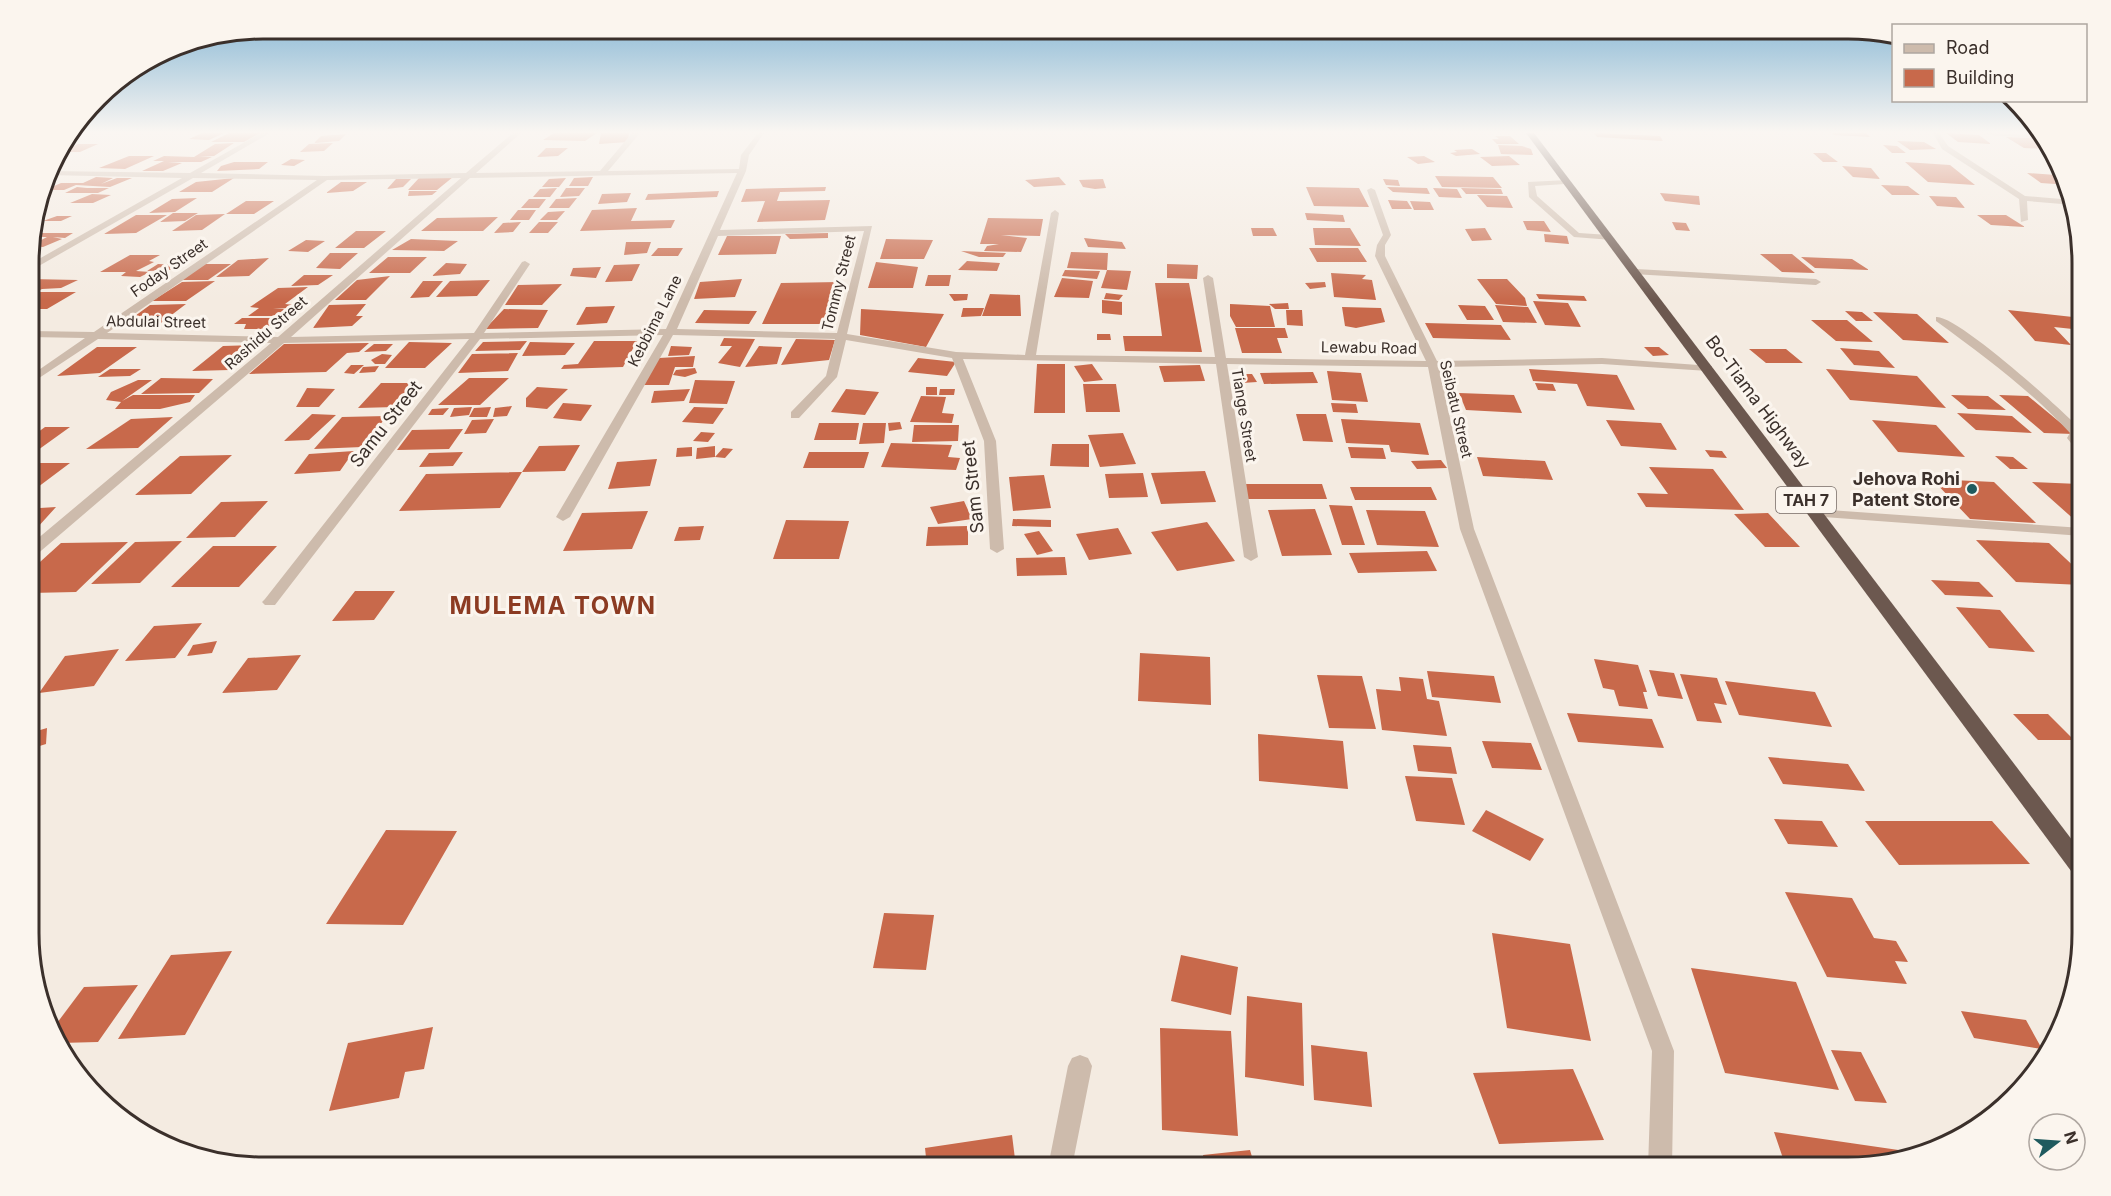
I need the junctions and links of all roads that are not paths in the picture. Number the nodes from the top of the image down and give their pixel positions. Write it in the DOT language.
graph roads {
  1 [pos="167,189"];
  2 [pos="310,189"];
  3 [pos="455,189"];
  4 [pos="734,189"];
  5 [pos="1532,189"];
  6 [pos="1569,189"];
  7 [pos="2009,189"];
  8 [pos="1371,190"];
  9 [pos="2023,198"];
  10 [pos="2063,201"];
  11 [pos="1055,213"];
  12 [pos="2024,220"];
  13 [pos="714,233"];
  14 [pos="1609,238"];
  15 [pos="39,263"];
  16 [pos="525,264"];
  17 [pos="1636,272"];
  18 [pos="1208,279"];
  19 [pos="1816,282"];
  20 [pos="1940,319"];
  21 [pos="670,332"];
  22 [pos="39,333"];
  23 [pos="98,335"];
  24 [pos="842,336"];
  25 [pos="476,337"];
  26 [pos="281,340"];
  27 [pos="956,356"];
  28 [pos="1030,358"];
  29 [pos="1221,360"];
  30 [pos="1433,364"];
  31 [pos="1708,368"];
  32 [pos="39,375"];
  33 [pos="795,415"];
  34 [pos="2072,428"];
  35 [pos="1815,513"];
  36 [pos="563,517"];
  37 [pos="2072,531"];
  38 [pos="39,545"];
  39 [pos="997,549"];
  40 [pos="1251,557"];
  41 [pos="270,602"];
  42 [pos="2072,856"];
  43 [pos="1080,1066"];
  44 [pos="1062,1157"];
  45 [pos="1660,1157"];
  1 -- 15 [label="street"];
  2 -- 23 [label="street, Foday Street"];
  3 -- 26 [label="street, Rashidu Street"];
  4 -- 13 [label="street, Kebbima Lane"];
  5 -- 14 [label="street"];
  6 -- 14 [label="highway, Bo-Tiama Highway / TAH 7"];
  7 -- 9 [label="street"];
  8 -- 30 [label="street, Seibatu Street"];
  9 -- 10 [label="street"];
  9 -- 12 [label="street"];
  11 -- 28 [label="street"];
  13 -- 21 [label="street, Kebbima Lane"];
  13 -- 24 [label="street, Tommy Street"];
  14 -- 17 [label="highway, Bo-Tiama Highway / TAH 7"];
  16 -- 25 [label="street, Samu Street"];
  17 -- 19 [label="street"];
  17 -- 31 [label="highway, Bo-Tiama Highway / TAH 7"];
  18 -- 29 [label="street, Tiange Street"];
  20 -- 34 [label="street"];
  21 -- 24 [label="street, Lewabu Road"];
  21 -- 25 [label="street, Abdulai Street"];
  21 -- 36 [label="street, Kebbima Lane"];
  22 -- 23 [label="street, Abdulai Street"];
  23 -- 26 [label="street, Abdulai Street"];
  23 -- 32 [label="street, Foday Street"];
  24 -- 27 [label="street, Lewabu Road"];
  24 -- 33 [label="street, Tommy Street"];
  25 -- 26 [label="street, Abdulai Street"];
  25 -- 41 [label="street, Samu Street"];
  26 -- 38 [label="street, Rashidu Street"];
  27 -- 28 [label="street, Lewabu Road"];
  27 -- 39 [label="street, Sam Street"];
  28 -- 29 [label="street, Lewabu Road"];
  29 -- 30 [label="street, Lewabu Road"];
  29 -- 40 [label="street, Tiange Street"];
  30 -- 31 [label="street, Lewabu Road"];
  30 -- 45 [label="street, Seibatu Street"];
  31 -- 35 [label="highway, Bo-Tiama Highway / TAH 7"];
  35 -- 37 [label="street"];
  35 -- 42 [label="highway, Bo-Tiama Highway / TAH 7"];
  43 -- 44 [label="street"];
}
